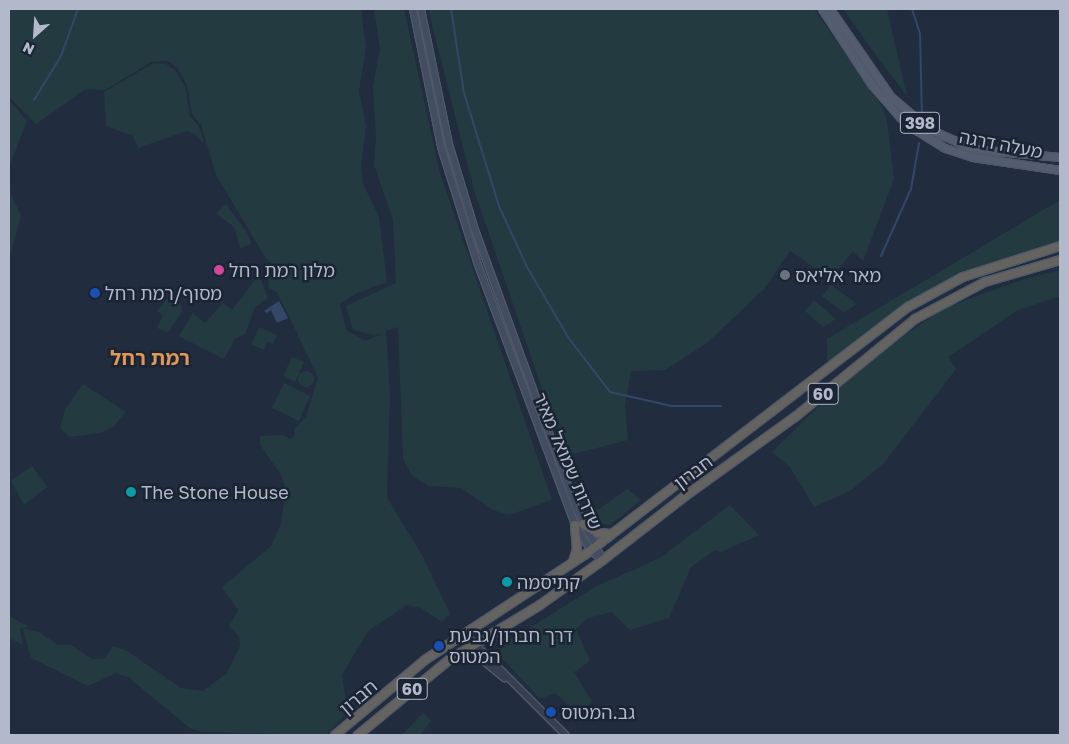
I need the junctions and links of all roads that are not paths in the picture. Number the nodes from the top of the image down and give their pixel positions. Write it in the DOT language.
graph roads {
  1 [pos="413,9"];
  2 [pos="421,9"];
  3 [pos="822,9"];
  4 [pos="830,9"];
  5 [pos="1060,157"];
  6 [pos="1060,170"];
  7 [pos="1060,246"];
  8 [pos="1060,260"];
  9 [pos="579,525"];
  10 [pos="611,534"];
  11 [pos="594,548"];
  12 [pos="603,560"];
  13 [pos="572,564"];
  14 [pos="464,633"];
  15 [pos="472,645"];
  16 [pos="335,735"];
  17 [pos="358,735"];
  18 [pos="566,735"];
  1 -- 9 [label="main road, שדרות שמואל מאיר"];
  2 -- 9 [label="main road, שדרות שמואל מאיר"];
  3 -- 6 [label="main road, מעלה דרגה / 398"];
  4 -- 5 [label="main road, מעלה דרגה / 398"];
  7 -- 10 [label="highway, חברון / 60"];
  8 -- 12 [label="highway, חברון / 60"];
  9 -- 10 [label="highway"];
  9 -- 11 [label="main road, שדרות שמואל מאיר"];
  9 -- 13 [label="highway"];
  10 -- 11 [label="highway, חברון / 60"];
  11 -- 12 [label="main road, שדרות שמואל מאיר"];
  11 -- 13 [label="highway, 60"];
  12 -- 15 [label="highway, חברון / 60"];
  13 -- 14 [label="highway, חברון / 60"];
  14 -- 15 [label="street"];
  14 -- 16 [label="highway, חברון / 60"];
  15 -- 17 [label="highway, חברון / 60"];
  15 -- 18 [label="street"];
}
